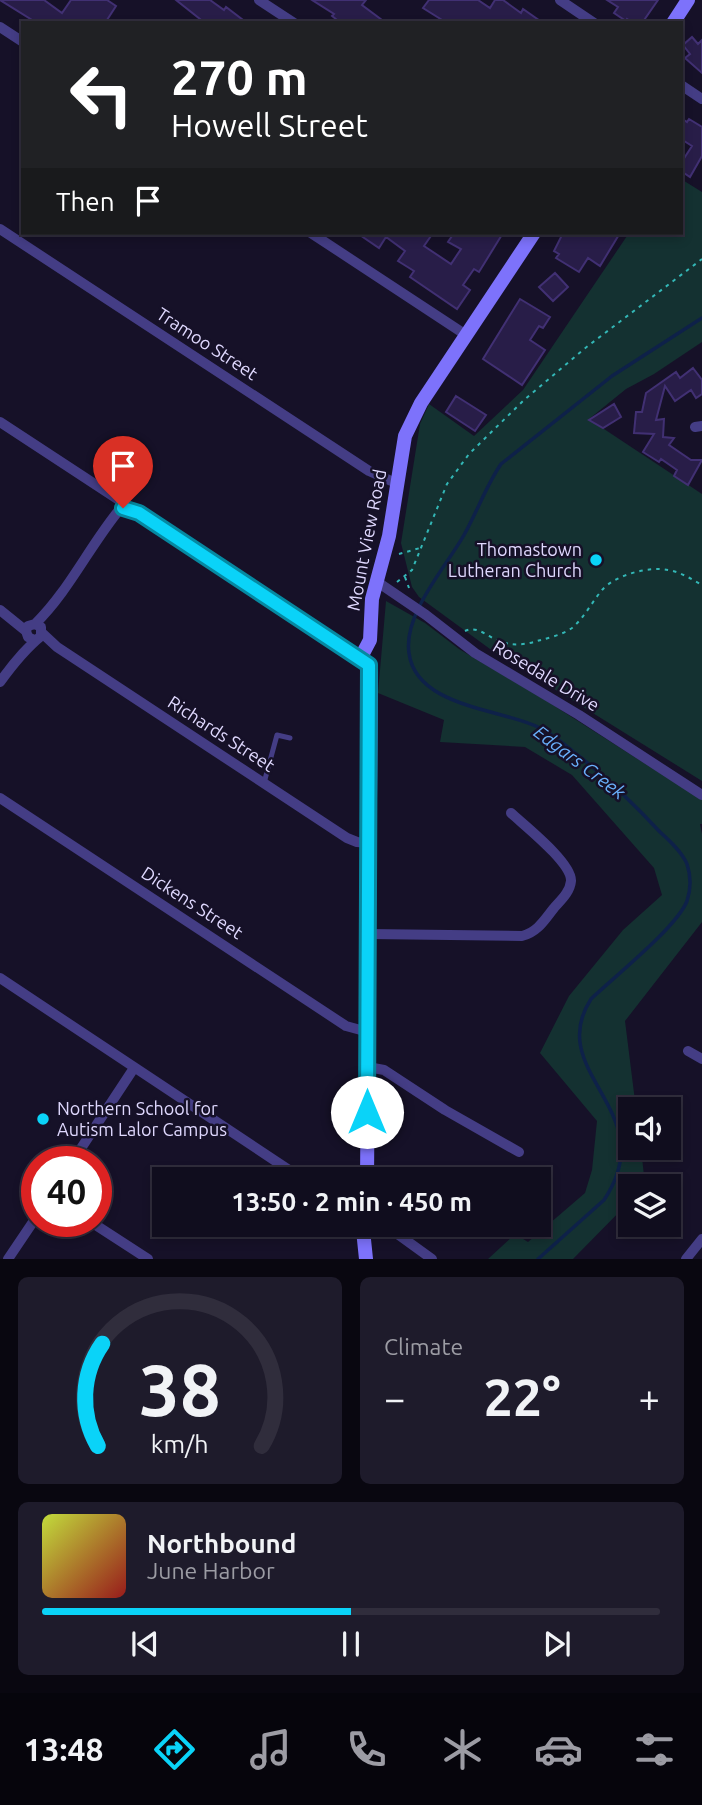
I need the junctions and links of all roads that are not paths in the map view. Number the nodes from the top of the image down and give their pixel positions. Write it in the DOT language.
graph roads {
  1 [pos="259,0"];
  2 [pos="560,0"];
  3 [pos="688,0"];
  4 [pos="291,21"];
  5 [pos="591,21"];
  6 [pos="674,21"];
  7 [pos="0,27"];
  8 [pos="21,41"];
  9 [pos="683,86"];
  10 [pos="702,99"];
  11 [pos="0,229"];
  12 [pos="314,235"];
  13 [pos="533,235"];
  14 [pos="466,335"];
  15 [pos="0,422"];
  16 [pos="398,484"];
  17 [pos="120,505"];
  18 [pos="376,581"];
  19 [pos="0,610"];
  20 [pos="34,632"];
  21 [pos="360,659"];
  22 [pos="0,682"];
  23 [pos="290,738"];
  24 [pos="264,783"];
  25 [pos="702,795"];
  26 [pos="0,798"];
  27 [pos="511,813"];
  28 [pos="369,843"];
  29 [pos="369,934"];
  30 [pos="0,978"];
  31 [pos="368,1032"];
  32 [pos="688,1051"];
  33 [pos="702,1059"];
  34 [pos="368,1067"];
  35 [pos="134,1068"];
  36 [pos="83,1146"];
  37 [pos="519,1152"];
  38 [pos="284,1167"];
  39 [pos="367,1167"];
  40 [pos="112,1236"];
  41 [pos="23,1237"];
  42 [pos="370,1237"];
  43 [pos="397,1237"];
  44 [pos="702,1239"];
  45 [pos="366,1257"];
  46 [pos="8,1259"];
  47 [pos="148,1259"];
  48 [pos="432,1259"];
  49 [pos="686,1259"];
  1 -- 4 [label="street"];
  2 -- 5 [label="street"];
  3 -- 6 [label="street"];
  7 -- 8 [label="street"];
  9 -- 10 [label="street"];
  11 -- 16 [label="street, Tramoo Street"];
  12 -- 14 [label="street"];
  13 -- 14 [label="street, Mount View Road"];
  14 -- 16 [label="street, Mount View Road"];
  15 -- 17 [label="street"];
  16 -- 18 [label="street, Mount View Road"];
  17 -- 20 [label="street"];
  17 -- 21 [label="street"];
  18 -- 21 [label="street, Mount View Road"];
  18 -- 25 [label="street, Rosedale Drive"];
  19 -- 20 [label="street, Richards Street"];
  20 -- 22 [label="street"];
  20 -- 24 [label="street, Richards Street"];
  21 -- 28 [label="street"];
  23 -- 24 [label="lane"];
  24 -- 28 [label="street, Richards Street"];
  26 -- 31 [label="street, Dickens Street"];
  27 -- 29 [label="street"];
  28 -- 29 [label="street"];
  29 -- 31 [label="street"];
  30 -- 35 [label="street"];
  31 -- 34 [label="street"];
  32 -- 33 [label="street"];
  34 -- 37 [label="street"];
  34 -- 39 [label="street"];
  35 -- 36 [label="street"];
  35 -- 38 [label="street"];
  40 -- 47 [label="street"];
  41 -- 46 [label="street"];
  42 -- 45 [label="street"];
  43 -- 48 [label="street"];
  44 -- 49 [label="street"];
}
